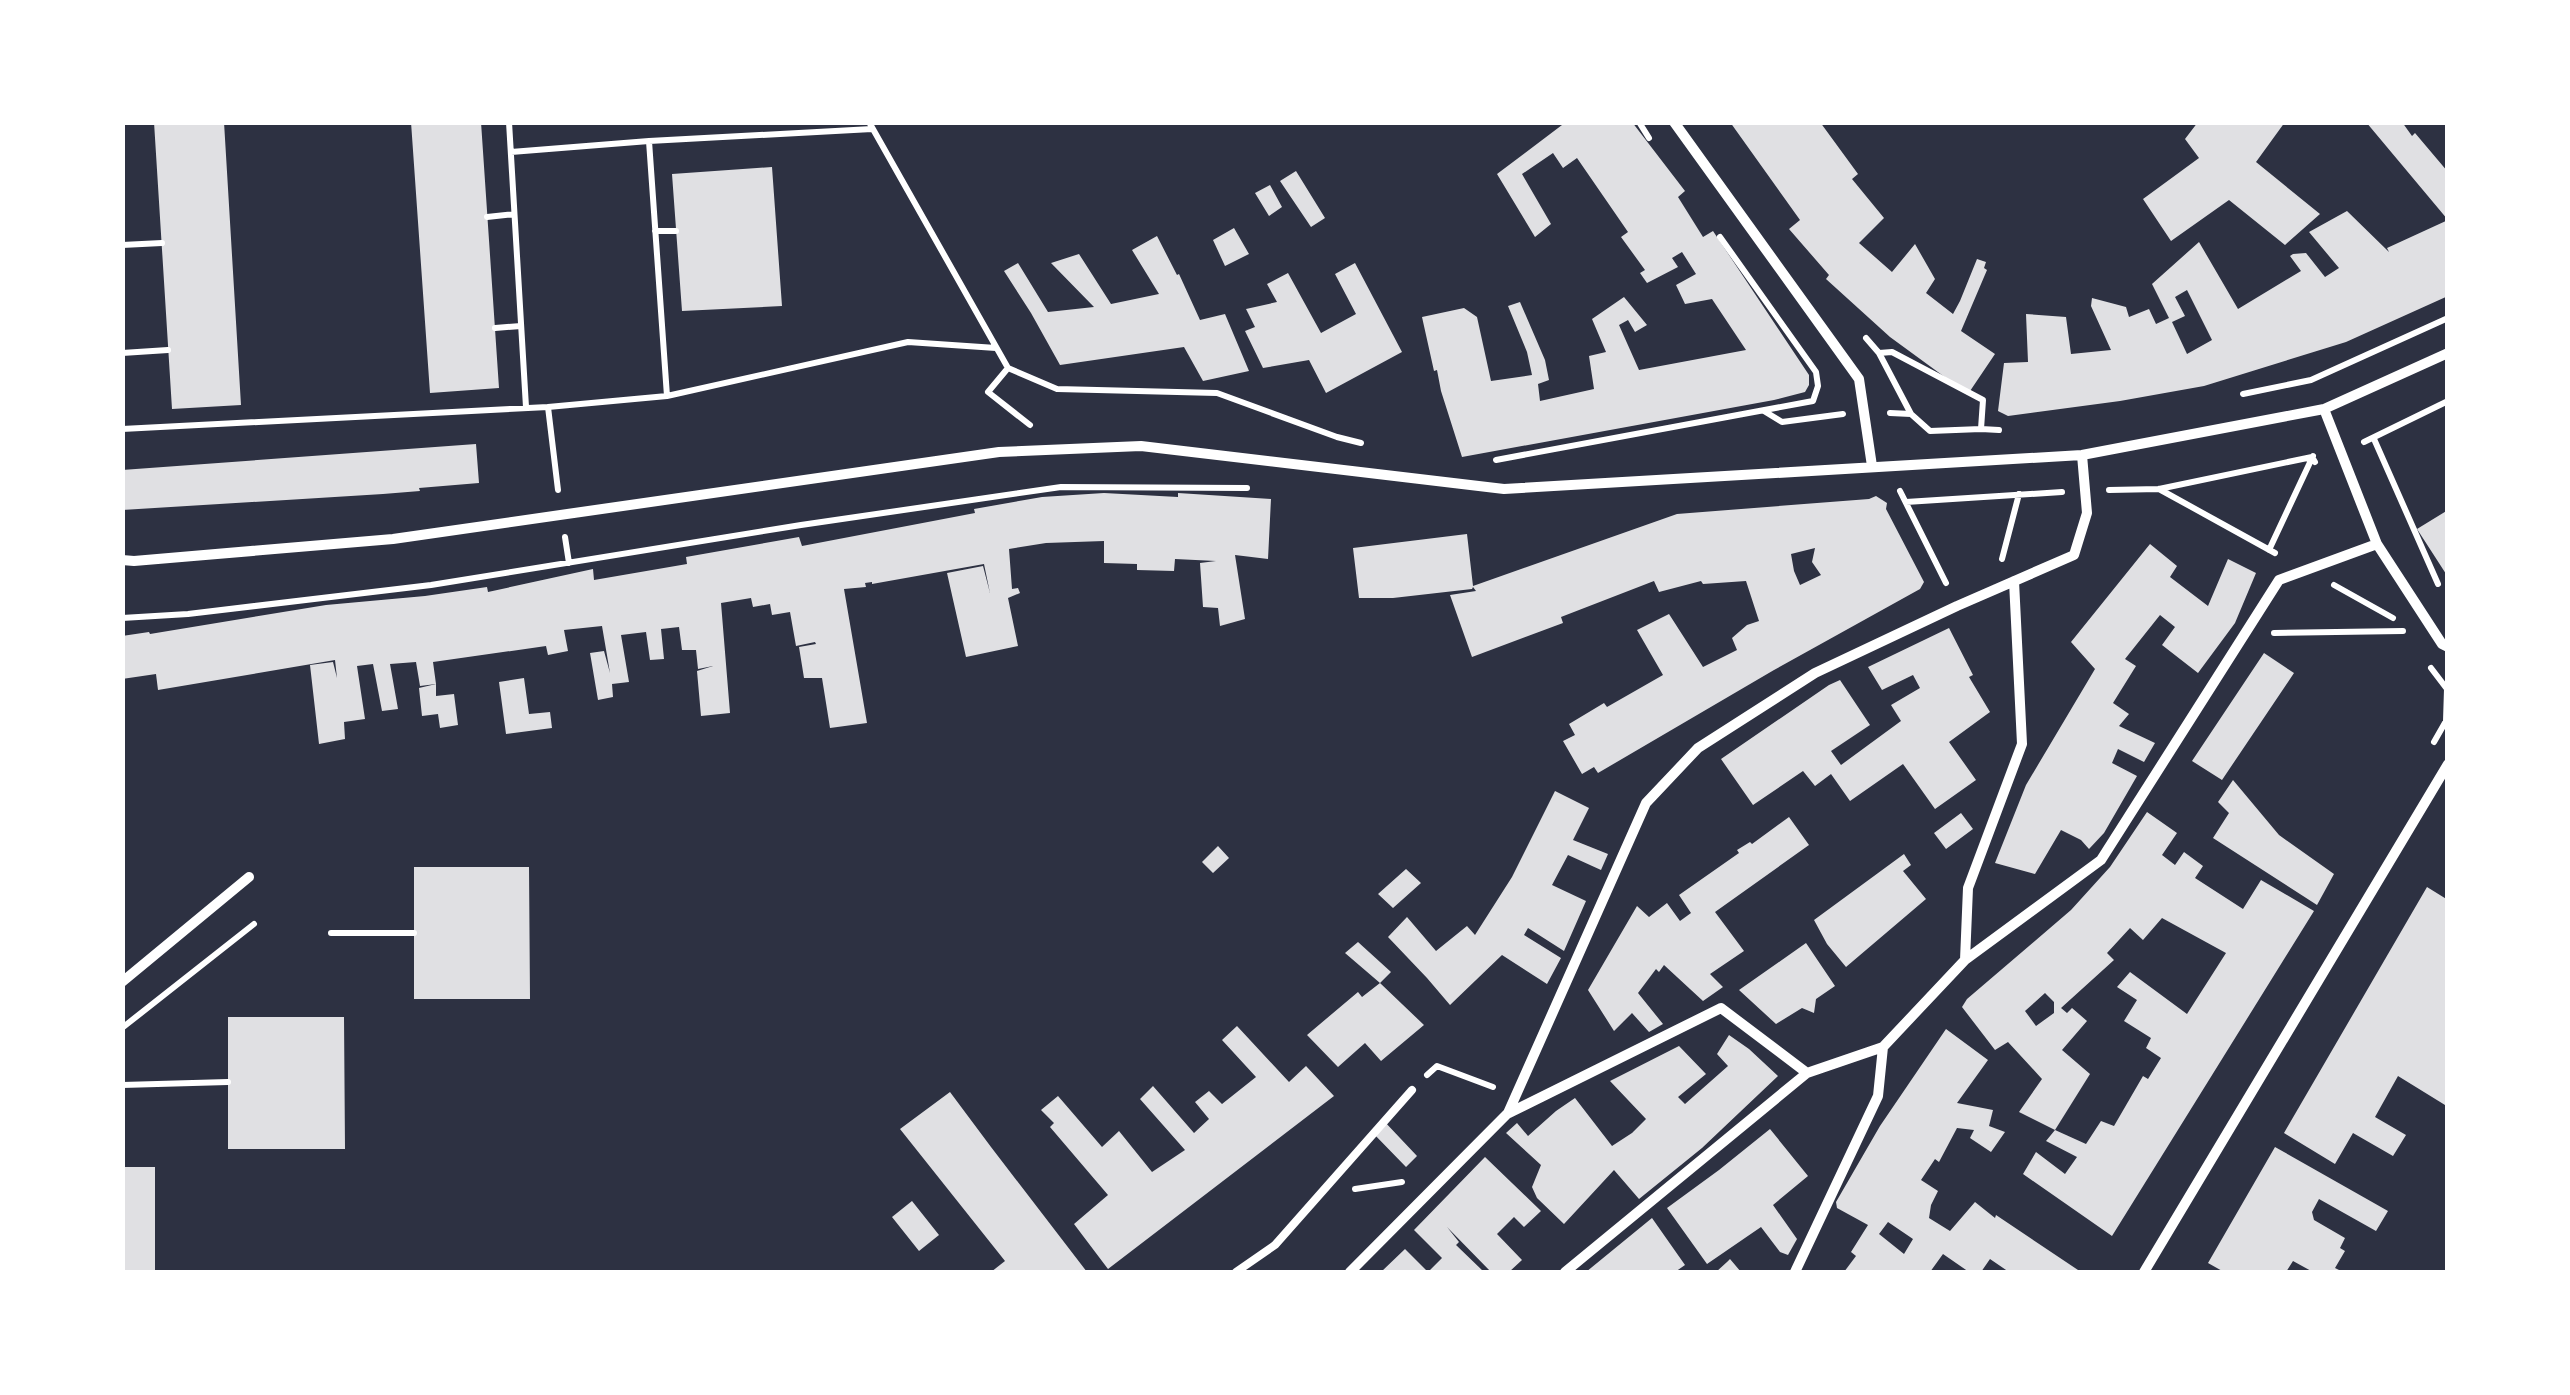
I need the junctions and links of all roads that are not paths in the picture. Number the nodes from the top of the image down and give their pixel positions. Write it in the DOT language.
graph roads {
  1 [pos="1674,122"];
  2 [pos="2448,353"];
  3 [pos="2324,409"];
  4 [pos="2082,455"];
  5 [pos="1872,466"];
  6 [pos="2377,544"];
  7 [pos="122,560"];
  8 [pos="2014,581"];
  9 [pos="2448,647"];
  10 [pos="2448,764"];
  11 [pos="250,877"];
  12 [pos="1965,960"];
  13 [pos="122,982"];
  14 [pos="1884,1046"];
  15 [pos="1808,1073"];
  16 [pos="1412,1090"];
  17 [pos="1508,1113"];
  18 [pos="1236,1272"];
  19 [pos="1350,1272"];
  20 [pos="1565,1272"];
  21 [pos="1795,1272"];
  22 [pos="2144,1272"];
  1 -- 5 [label="street"];
  2 -- 3 [label="street"];
  3 -- 4 [label="street"];
  3 -- 6 [label="street"];
  4 -- 5 [label="street"];
  4 -- 8 [label="street"];
  5 -- 7 [label="street"];
  6 -- 9 [label="street"];
  6 -- 12 [label="street"];
  8 -- 12 [label="street"];
  8 -- 17 [label="street"];
  10 -- 22 [label="street"];
  11 -- 13 [label="street"];
  12 -- 14 [label="street"];
  14 -- 15 [label="street"];
  14 -- 21 [label="street"];
  15 -- 17 [label="street"];
  15 -- 20 [label="street"];
  16 -- 18 [label="lane"];
  17 -- 19 [label="street"];
}
